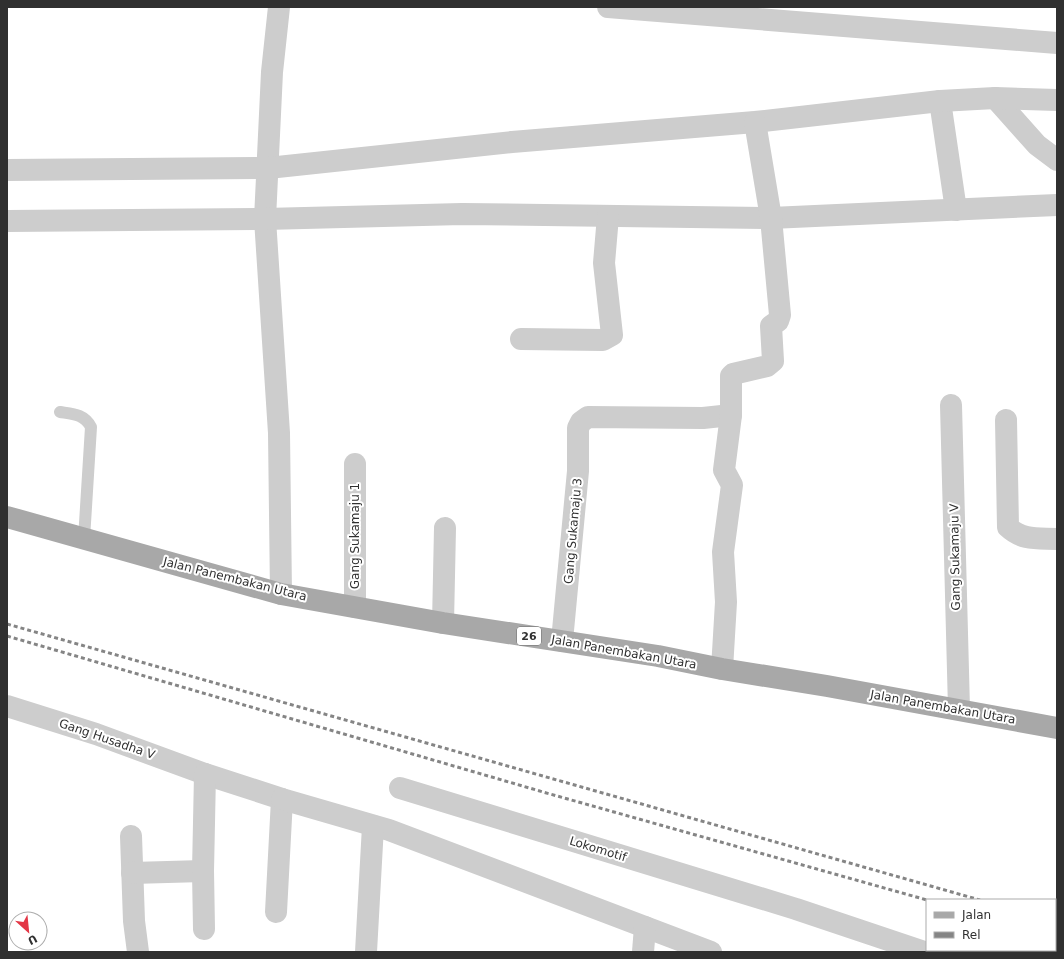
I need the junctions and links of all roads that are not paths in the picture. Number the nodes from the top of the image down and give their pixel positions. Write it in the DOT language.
graph roads {
  1 [pos="279,7"];
  2 [pos="608,7"];
  3 [pos="1057,43"];
  4 [pos="995,98"];
  5 [pos="1057,100"];
  6 [pos="940,101"];
  7 [pos="756,122"];
  8 [pos="1057,160"];
  9 [pos="268,168"];
  10 [pos="7,170"];
  11 [pos="1057,205"];
  12 [pos="956,210"];
  13 [pos="608,216"];
  14 [pos="771,218"];
  15 [pos="265,219"];
  16 [pos="7,222"];
  17 [pos="521,339"];
  18 [pos="951,405"];
  19 [pos="60,412"];
  20 [pos="731,415"];
  21 [pos="1006,420"];
  22 [pos="354,464"];
  23 [pos="7,517"];
  24 [pos="445,528"];
  25 [pos="84,539"];
  26 [pos="1057,539"];
  27 [pos="281,594"];
  28 [pos="355,607"];
  29 [pos="443,623"];
  30 [pos="562,641"];
  31 [pos="722,669"];
  32 [pos="7,706"];
  33 [pos="959,709"];
  34 [pos="1057,728"];
  35 [pos="205,774"];
  36 [pos="400,788"];
  37 [pos="282,799"];
  38 [pos="381,828"];
  39 [pos="131,836"];
  40 [pos="203,871"];
  41 [pos="132,873"];
  42 [pos="276,912"];
  43 [pos="645,927"];
  44 [pos="204,929"];
  45 [pos="138,952"];
  46 [pos="366,952"];
  47 [pos="644,952"];
  48 [pos="712,952"];
  49 [pos="924,952"];
  1 -- 9 [label="street"];
  2 -- 3 [label="street"];
  4 -- 5 [label="street"];
  4 -- 6 [label="street"];
  4 -- 8 [label="street"];
  6 -- 7 [label="street"];
  6 -- 12 [label="street"];
  7 -- 9 [label="street"];
  7 -- 14 [label="street"];
  9 -- 10 [label="street"];
  9 -- 15 [label="street"];
  11 -- 12 [label="street"];
  12 -- 14 [label="street"];
  13 -- 14 [label="street"];
  13 -- 15 [label="street"];
  13 -- 17 [label="street"];
  14 -- 20 [label="street"];
  15 -- 16 [label="street"];
  15 -- 27 [label="street"];
  18 -- 33 [label="street, Gang Sukamaju V"];
  19 -- 25 [label="lane"];
  20 -- 30 [label="street, Gang Sukamaju 3"];
  20 -- 31 [label="street"];
  21 -- 26 [label="street"];
  22 -- 28 [label="street, Gang Sukamaju 1"];
  23 -- 25 [label="main road, Jalan Panembakan Utara / 26"];
  24 -- 29 [label="street"];
  25 -- 27 [label="main road, Jalan Panembakan Utara / 26"];
  27 -- 28 [label="main road, Jalan Panembakan Utara / 26"];
  28 -- 29 [label="main road, Jalan Panembakan Utara / 26"];
  29 -- 30 [label="main road, Jalan Panembakan Utara / 26"];
  30 -- 31 [label="main road, Jalan Panembakan Utara / 26"];
  31 -- 33 [label="main road, Jalan Panembakan Utara / 26"];
  32 -- 35 [label="street, Gang Husadha V"];
  33 -- 34 [label="main road, Jalan Panembakan Utara / 26"];
  35 -- 37 [label="street, Gang Husadha V"];
  35 -- 40 [label="street"];
  36 -- 49 [label="street, Lokomotif"];
  37 -- 38 [label="street, Gang Husadha V"];
  37 -- 42 [label="street"];
  38 -- 43 [label="street, Gang Husadha V"];
  38 -- 46 [label="street"];
  39 -- 41 [label="street"];
  40 -- 41 [label="street"];
  40 -- 44 [label="street"];
  41 -- 45 [label="street"];
  43 -- 47 [label="street"];
  43 -- 48 [label="street, Gang Husadha V"];
}
